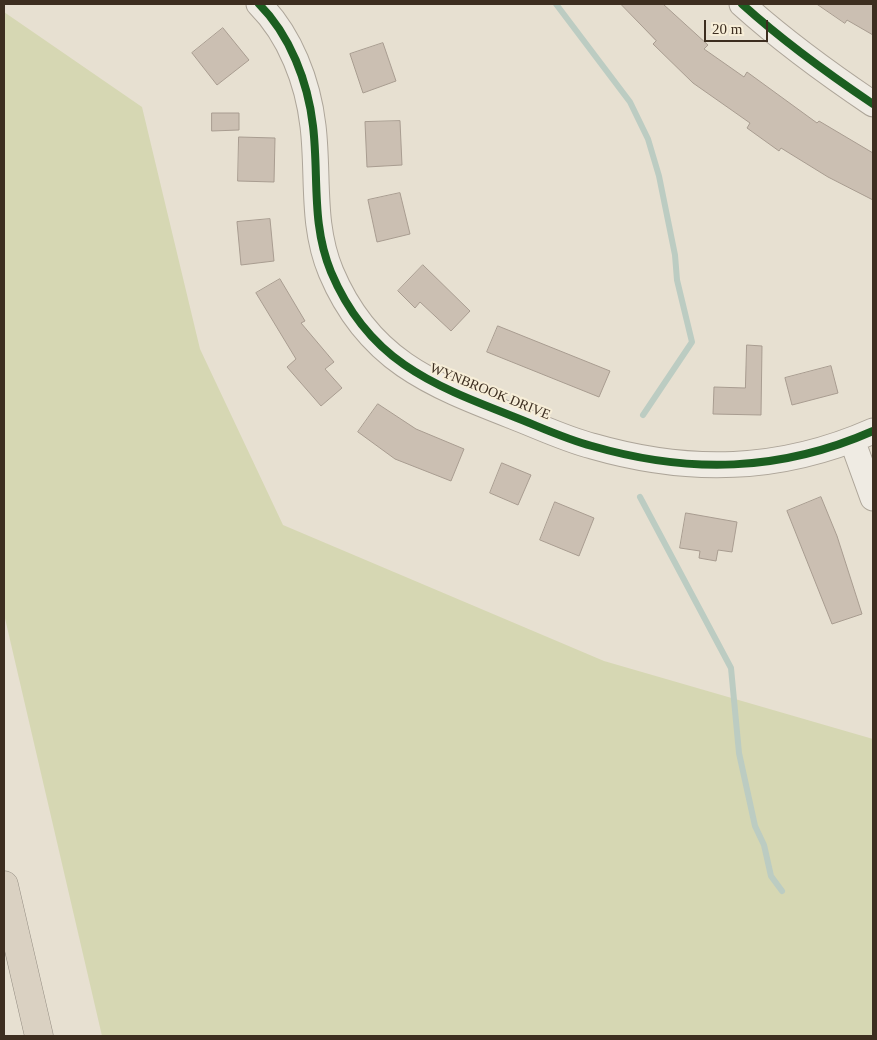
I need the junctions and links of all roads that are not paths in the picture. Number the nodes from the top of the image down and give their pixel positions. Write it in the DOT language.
graph roads {
  1 [pos="259,4"];
  2 [pos="742,4"];
  3 [pos="873,104"];
  4 [pos="863,435"];
  5 [pos="873,498"];
  6 [pos="4,886"];
  7 [pos="39,1036"];
  1 -- 4 [label="street, WYNBROOK DRIVE"];
  2 -- 3 [label="street"];
  4 -- 5 [label="street"];
  6 -- 7 [label="highway"];
}
